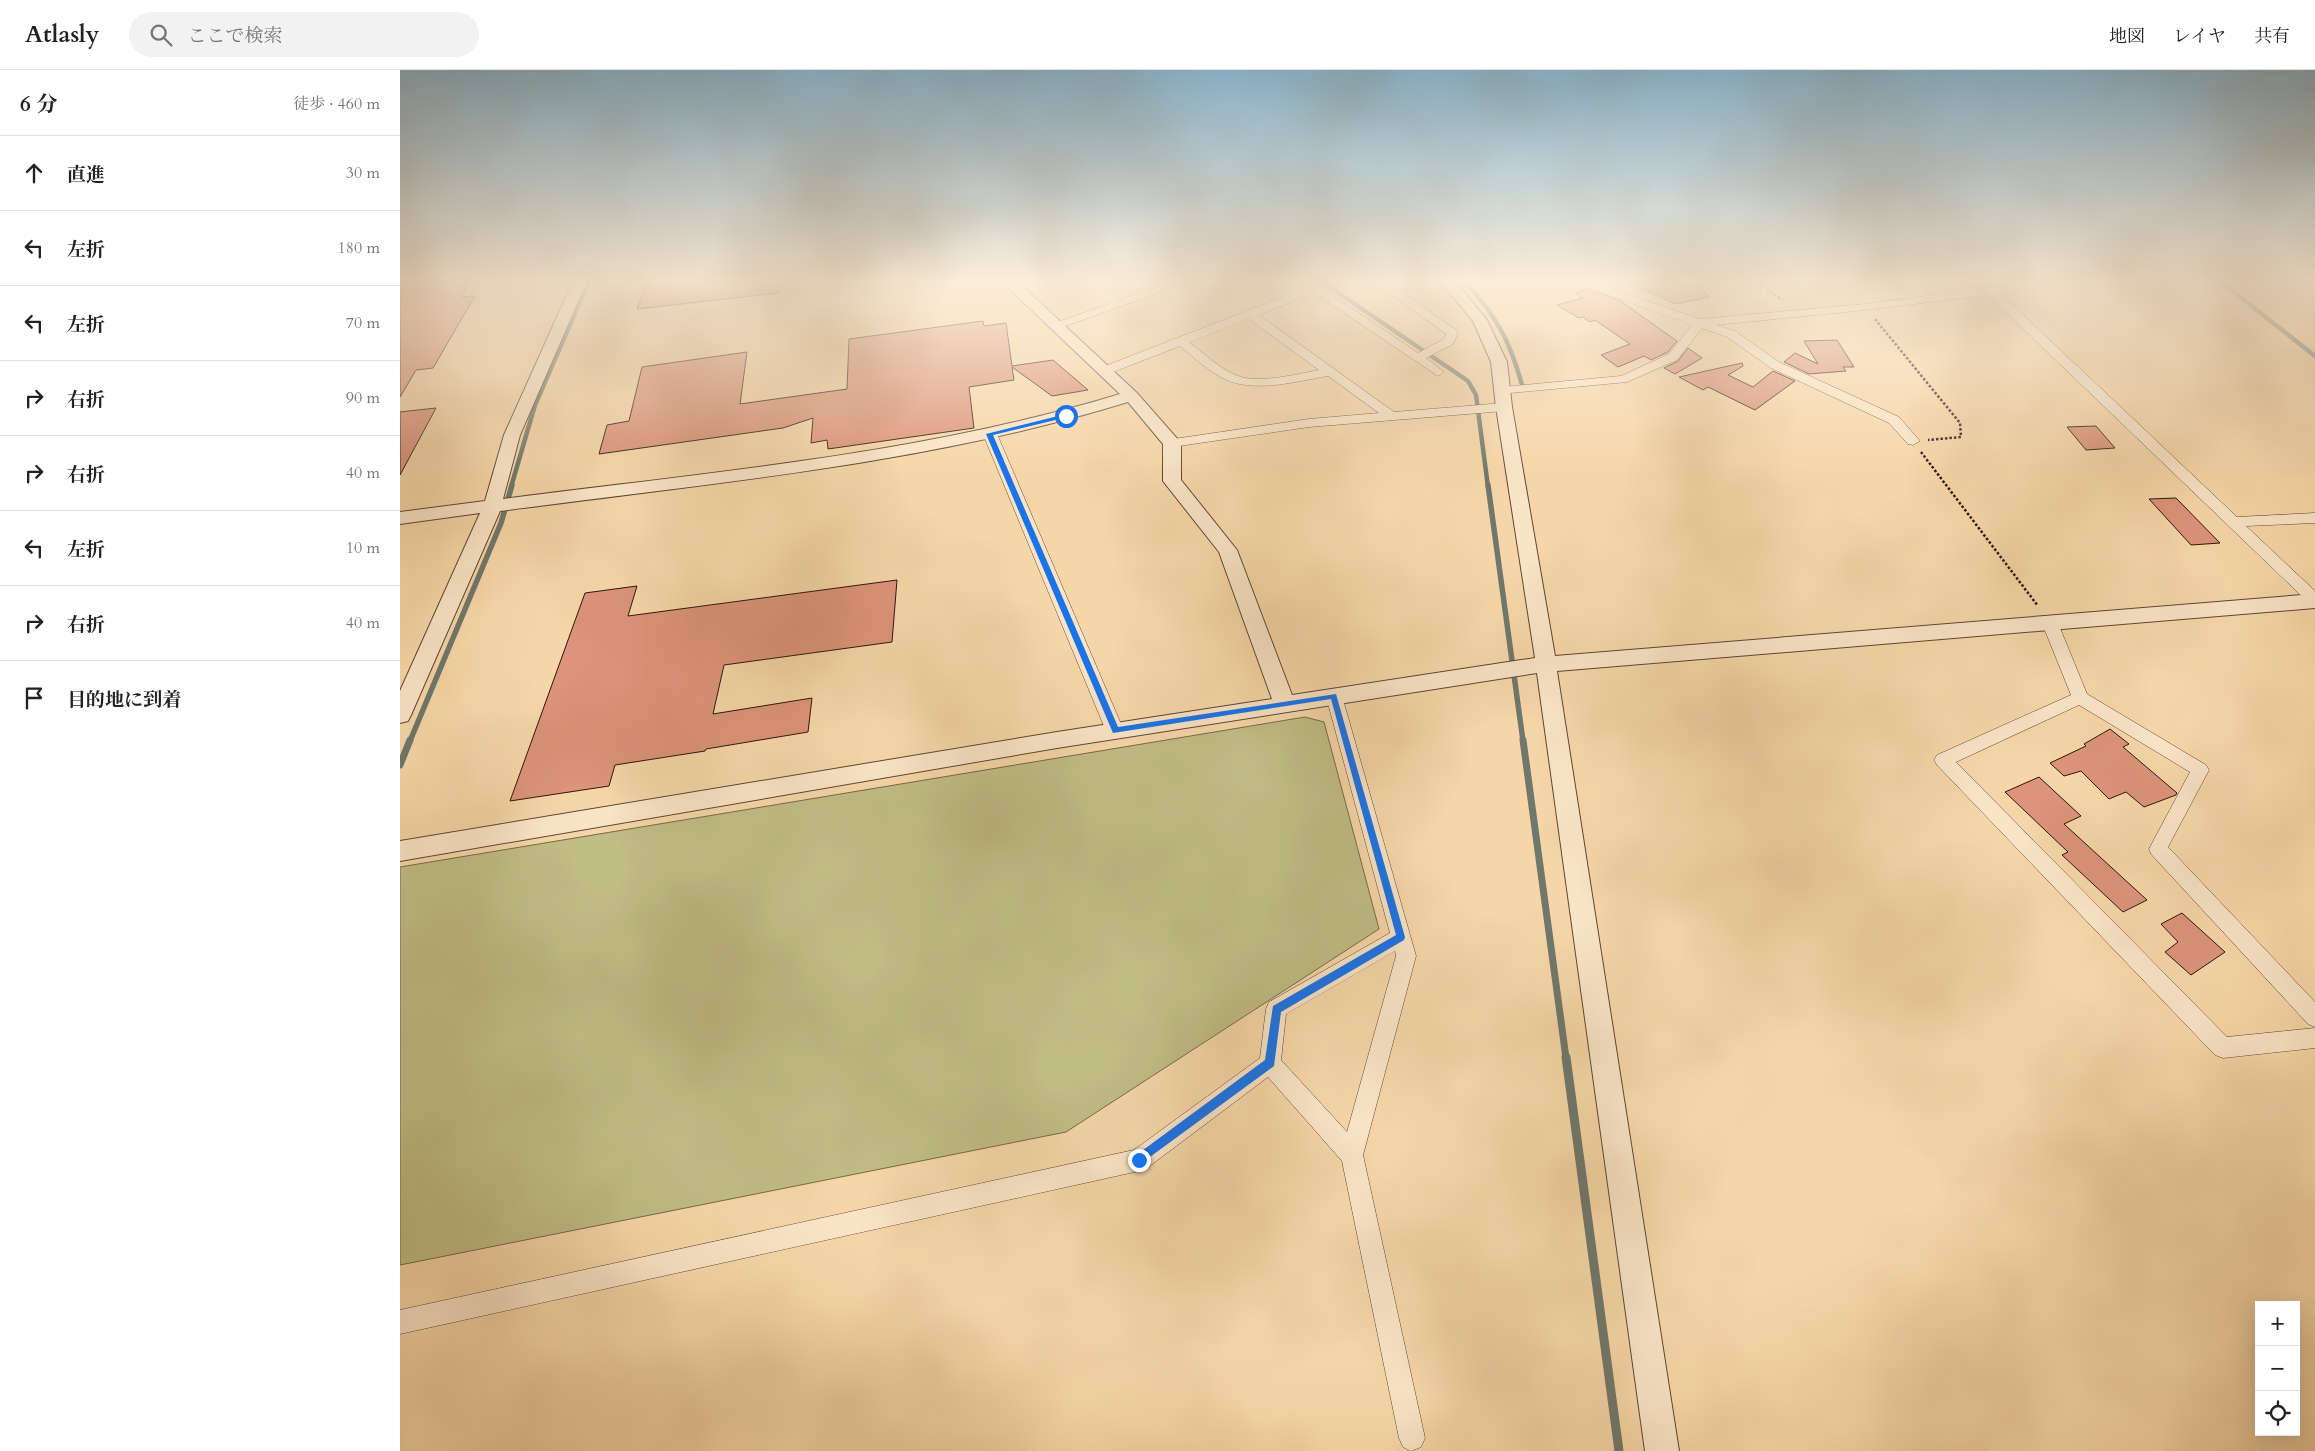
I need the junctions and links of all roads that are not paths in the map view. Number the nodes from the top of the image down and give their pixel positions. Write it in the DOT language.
graph roads {
  1 [pos="552,345"];
  2 [pos="1077,345"];
  3 [pos="1170,345"];
  4 [pos="1187,345"];
  5 [pos="1293,345"];
  6 [pos="1399,345"];
  7 [pos="1441,345"];
  8 [pos="1492,345"];
  9 [pos="1682,345"];
  10 [pos="1747,345"];
  11 [pos="2049,345"];
  12 [pos="1418,358"];
  13 [pos="1104,371"];
  14 [pos="1330,372"];
  15 [pos="1438,372"];
  16 [pos="1132,396"];
  17 [pos="1504,399"];
  18 [pos="1392,417"];
  19 [pos="990,434"];
  20 [pos="1913,441"];
  21 [pos="1172,443"];
  22 [pos="492,507"];
  23 [pos="400,518"];
  24 [pos="2315,518"];
  25 [pos="2234,522"];
  26 [pos="2315,601"];
  27 [pos="2050,623"];
  28 [pos="1546,664"];
  29 [pos="1334,696"];
  30 [pos="2080,698"];
  31 [pos="1284,703"];
  32 [pos="400,716"];
  33 [pos="1115,731"];
  34 [pos="400,851"];
  35 [pos="1401,937"];
  36 [pos="2315,1017"];
  37 [pos="2315,1038"];
  38 [pos="1270,1063"];
  39 [pos="1352,1155"];
  40 [pos="400,1322"];
  41 [pos="1412,1438"];
  42 [pos="1662,1451"];
  1 -- 22 [label="street"];
  2 -- 13 [label="street"];
  3 -- 13 [label="street"];
  4 -- 14 [label="street"];
  5 -- 14 [label="street"];
  6 -- 12 [label="street"];
  7 -- 12 [label="street"];
  8 -- 17 [label="street"];
  9 -- 17 [label="street"];
  10 -- 20 [label="street"];
  11 -- 25 [label="street"];
  12 -- 15 [label="street"];
  13 -- 16 [label="street"];
  14 -- 18 [label="street"];
  16 -- 19 [label="street"];
  16 -- 21 [label="street"];
  17 -- 18 [label="street"];
  17 -- 28 [label="street"];
  18 -- 21 [label="street"];
  19 -- 22 [label="street"];
  19 -- 33 [label="street"];
  21 -- 31 [label="street"];
  22 -- 23 [label="street"];
  22 -- 32 [label="street"];
  24 -- 25 [label="street"];
  25 -- 26 [label="street"];
  26 -- 27 [label="street"];
  27 -- 28 [label="street"];
  27 -- 30 [label="street"];
  28 -- 29 [label="street"];
  28 -- 42 [label="street"];
  29 -- 31 [label="street"];
  29 -- 35 [label="street"];
  30 -- 36 [label="street"];
  30 -- 37 [label="street"];
  31 -- 33 [label="street"];
  33 -- 34 [label="street"];
  35 -- 38 [label="street"];
  35 -- 39 [label="street"];
  38 -- 39 [label="street"];
  38 -- 40 [label="street"];
  39 -- 41 [label="street"];
}
